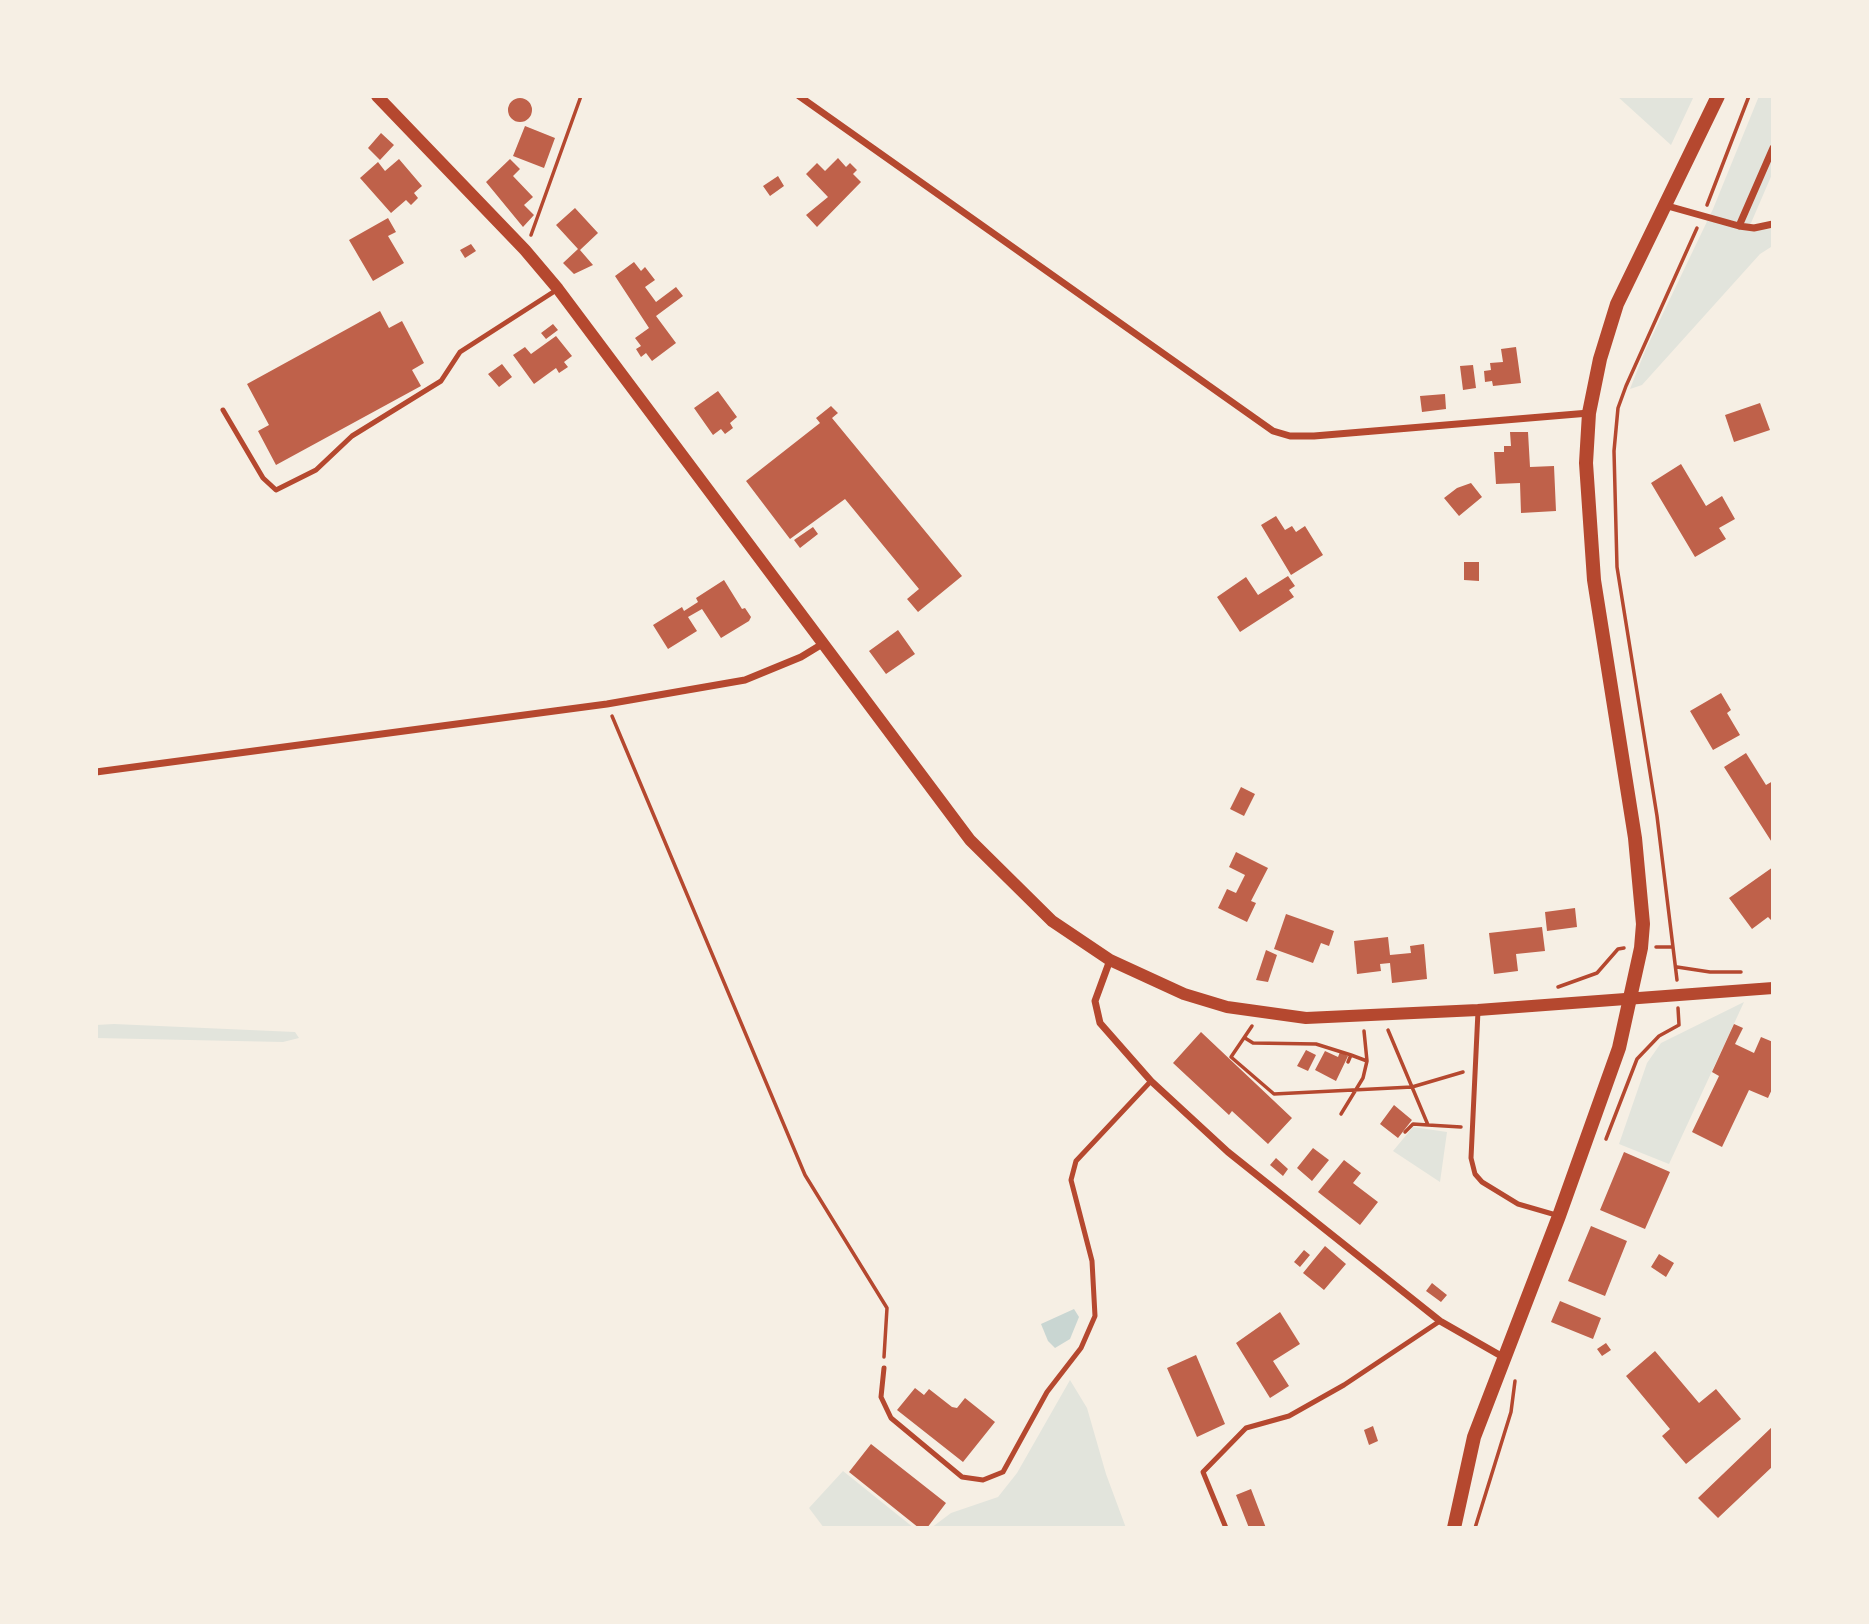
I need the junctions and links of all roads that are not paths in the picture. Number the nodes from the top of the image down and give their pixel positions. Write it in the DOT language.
graph roads {
  1 [pos="377,96"];
  2 [pos="799,96"];
  3 [pos="1718,96"];
  4 [pos="1773,148"];
  5 [pos="1664,205"];
  6 [pos="1773,224"];
  7 [pos="1740,226"];
  8 [pos="558,289"];
  9 [pos="223,410"];
  10 [pos="1589,413"];
  11 [pos="824,643"];
  12 [pos="96,772"];
  13 [pos="1110,960"];
  14 [pos="1773,988"];
  15 [pos="1631,1000"];
  16 [pos="1478,1010"];
  17 [pos="1151,1081"];
  18 [pos="1559,1216"];
  19 [pos="1440,1321"];
  20 [pos="1503,1357"];
  21 [pos="884,1368"];
  22 [pos="1226,1528"];
  23 [pos="1454,1528"];
  1 -- 8 [label="street"];
  2 -- 10 [label="street"];
  3 -- 5 [label="main road"];
  4 -- 7 [label="street"];
  5 -- 7 [label="street"];
  5 -- 10 [label="main road"];
  6 -- 7 [label="street"];
  8 -- 9 [label="lane"];
  8 -- 11 [label="street"];
  10 -- 15 [label="main road"];
  11 -- 12 [label="street"];
  11 -- 13 [label="street"];
  13 -- 16 [label="street"];
  13 -- 17 [label="street"];
  14 -- 15 [label="street"];
  15 -- 16 [label="street"];
  15 -- 18 [label="main road"];
  16 -- 18 [label="lane"];
  17 -- 19 [label="street"];
  17 -- 21 [label="lane"];
  18 -- 20 [label="main road"];
  19 -- 20 [label="street"];
  19 -- 22 [label="lane"];
  20 -- 23 [label="main road"];
}
